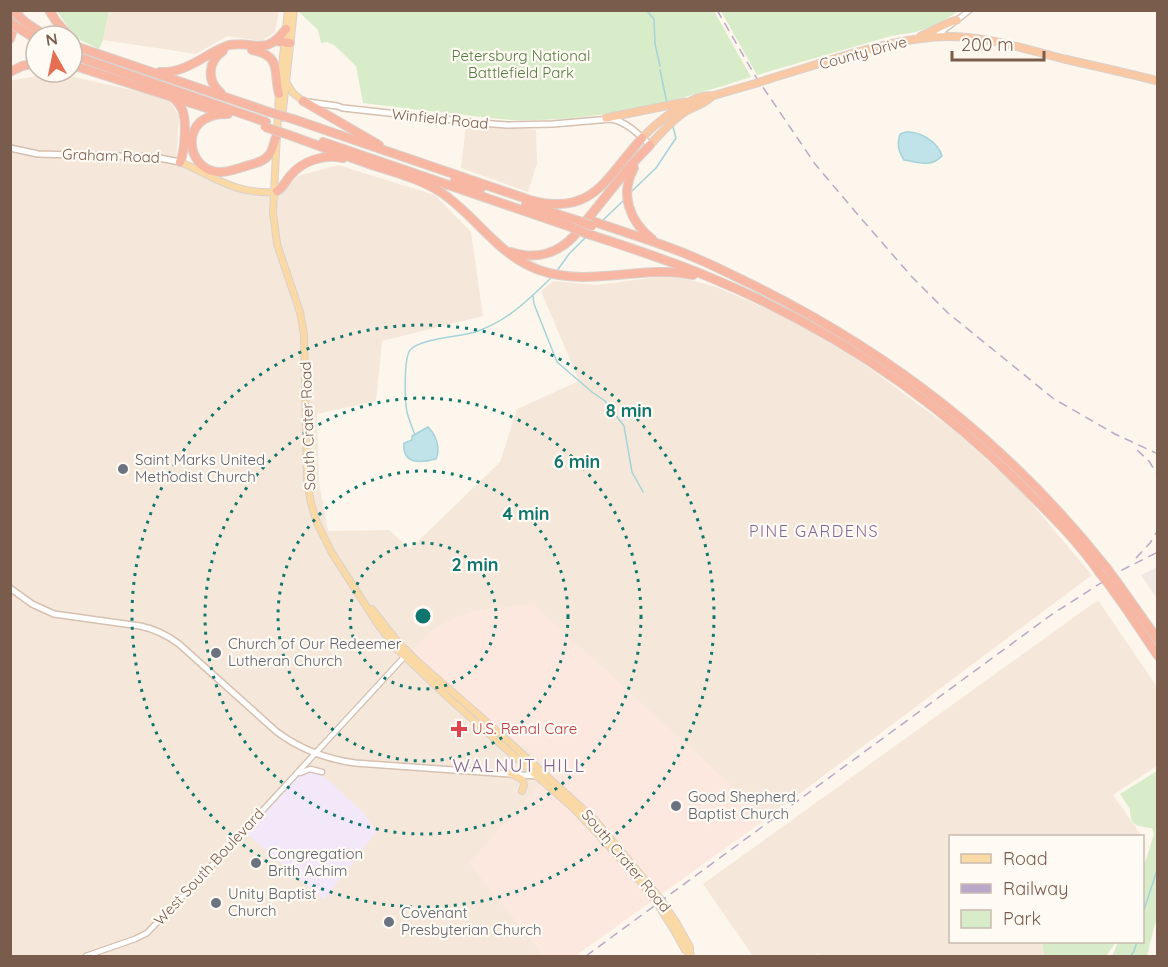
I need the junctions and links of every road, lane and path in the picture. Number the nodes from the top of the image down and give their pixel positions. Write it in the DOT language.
graph roads {
  1 [pos="13,10"];
  2 [pos="19,10"];
  3 [pos="49,10"];
  4 [pos="288,10"];
  5 [pos="294,10"];
  6 [pos="970,10"];
  7 [pos="10,15"];
  8 [pos="956,21"];
  9 [pos="10,22"];
  10 [pos="58,24"];
  11 [pos="22,25"];
  12 [pos="286,29"];
  13 [pos="935,37"];
  14 [pos="960,37"];
  15 [pos="10,39"];
  16 [pos="912,39"];
  17 [pos="283,42"];
  18 [pos="84,46"];
  19 [pos="84,50"];
  20 [pos="84,51"];
  21 [pos="100,54"];
  22 [pos="84,60"];
  23 [pos="97,64"];
  24 [pos="24,65"];
  25 [pos="84,69"];
  26 [pos="150,71"];
  27 [pos="10,72"];
  28 [pos="285,80"];
  29 [pos="1158,81"];
  30 [pos="152,89"];
  31 [pos="279,94"];
  32 [pos="172,96"];
  33 [pos="712,96"];
  34 [pos="228,97"];
  35 [pos="693,100"];
  36 [pos="303,101"];
  37 [pos="228,114"];
  38 [pos="606,118"];
  39 [pos="267,119"];
  40 [pos="291,127"];
  41 [pos="277,135"];
  42 [pos="642,138"];
  43 [pos="647,147"];
  44 [pos="10,148"];
  45 [pos="393,153"];
  46 [pos="180,162"];
  47 [pos="373,165"];
  48 [pos="275,192"];
  49 [pos="532,200"];
  50 [pos="581,220"];
  51 [pos="594,224"];
  52 [pos="658,244"];
  53 [pos="501,247"];
  54 [pos="753,285"];
  55 [pos="729,286"];
  56 [pos="1102,570"];
  57 [pos="1114,584"];
  58 [pos="10,588"];
  59 [pos="1158,640"];
  60 [pos="406,655"];
  61 [pos="1158,656"];
  62 [pos="315,754"];
  63 [pos="519,760"];
  64 [pos="322,772"];
  65 [pos="510,773"];
  66 [pos="539,773"];
  67 [pos="295,776"];
  68 [pos="522,791"];
  69 [pos="691,955"];
  70 [pos="86,957"];
  1 -- 9 [label="highway"];
  1 -- 11 [label="highway, bridge"];
  2 -- 15 [label="highway"];
  3 -- 10 [label="highway"];
  4 -- 12 [label="main road"];
  5 -- 17 [label="main road, South Crater Road"];
  6 -- 8 [label="street"];
  7 -- 11 [label="highway"];
  8 -- 13 [label="street"];
  8 -- 14 [label="highway"];
  8 -- 16 [label="highway"];
  9 -- 11 [label="highway, bridge"];
  12 -- 17 [label="highway"];
  13 -- 14 [label="highway, County Drive"];
  13 -- 16 [label="highway, County Drive"];
  14 -- 29 [label="highway, County Drive"];
  16 -- 33 [label="highway, County Drive, bridge"];
  17 -- 26 [label="highway"];
  17 -- 28 [label="main road, South Crater Road"];
  17 -- 31 [label="main road, South Crater Road"];
  18 -- 21 [label="highway"];
  19 -- 21 [label="highway"];
  20 -- 39 [label="highway"];
  21 -- 26 [label="highway"];
  22 -- 23 [label="highway"];
  23 -- 30 [label="highway"];
  23 -- 39 [label="highway"];
  24 -- 27 [label="highway"];
  25 -- 30 [label="highway"];
  26 -- 34 [label="highway"];
  28 -- 36 [label="main road"];
  28 -- 48 [label="main road, South Crater Road"];
  30 -- 32 [label="highway"];
  31 -- 34 [label="highway"];
  31 -- 41 [label="main road, South Crater Road"];
  32 -- 37 [label="highway"];
  32 -- 46 [label="highway"];
  33 -- 35 [label="highway, County Drive"];
  33 -- 43 [label="highway, County Drive"];
  34 -- 39 [label="highway"];
  35 -- 38 [label="highway"];
  35 -- 42 [label="highway, County Drive"];
  36 -- 38 [label="main road, Winfield Road"];
  36 -- 45 [label="highway"];
  37 -- 39 [label="highway"];
  37 -- 41 [label="highway"];
  38 -- 42 [label="main road"];
  39 -- 40 [label="highway, bridge"];
  39 -- 40 [label="highway, bridge"];
  40 -- 45 [label="highway"];
  40 -- 47 [label="highway"];
  40 -- 50 [label="highway"];
  40 -- 55 [label="highway, bridge"];
  41 -- 48 [label="main road, South Crater Road"];
  42 -- 43 [label="main road"];
  42 -- 49 [label="highway"];
  43 -- 52 [label="highway"];
  43 -- 53 [label="highway"];
  44 -- 46 [label="main road, Graham Road"];
  45 -- 49 [label="highway"];
  46 -- 48 [label="main road, Graham Road"];
  47 -- 48 [label="highway"];
  47 -- 53 [label="highway"];
  48 -- 60 [label="main road, South Crater Road"];
  49 -- 50 [label="highway"];
  50 -- 51 [label="highway, bridge"];
  51 -- 52 [label="highway"];
  51 -- 54 [label="highway"];
  52 -- 54 [label="highway"];
  53 -- 55 [label="highway"];
  54 -- 56 [label="highway"];
  55 -- 56 [label="highway"];
  56 -- 57 [label="highway, bridge"];
  57 -- 59 [label="highway"];
  57 -- 61 [label="highway"];
  58 -- 62 [label="main road"];
  60 -- 62 [label="street, West South Boulevard"];
  60 -- 63 [label="main road, South Crater Road"];
  60 -- 66 [label="main road, South Crater Road"];
  62 -- 65 [label="main road"];
  62 -- 67 [label="street, West South Boulevard"];
  63 -- 65 [label="main road"];
  63 -- 66 [label="main road, South Crater Road"];
  64 -- 67 [label="street"];
  65 -- 66 [label="main road"];
  65 -- 68 [label="main road"];
  66 -- 69 [label="main road, South Crater Road"];
  67 -- 70 [label="street, West South Boulevard"];
}
